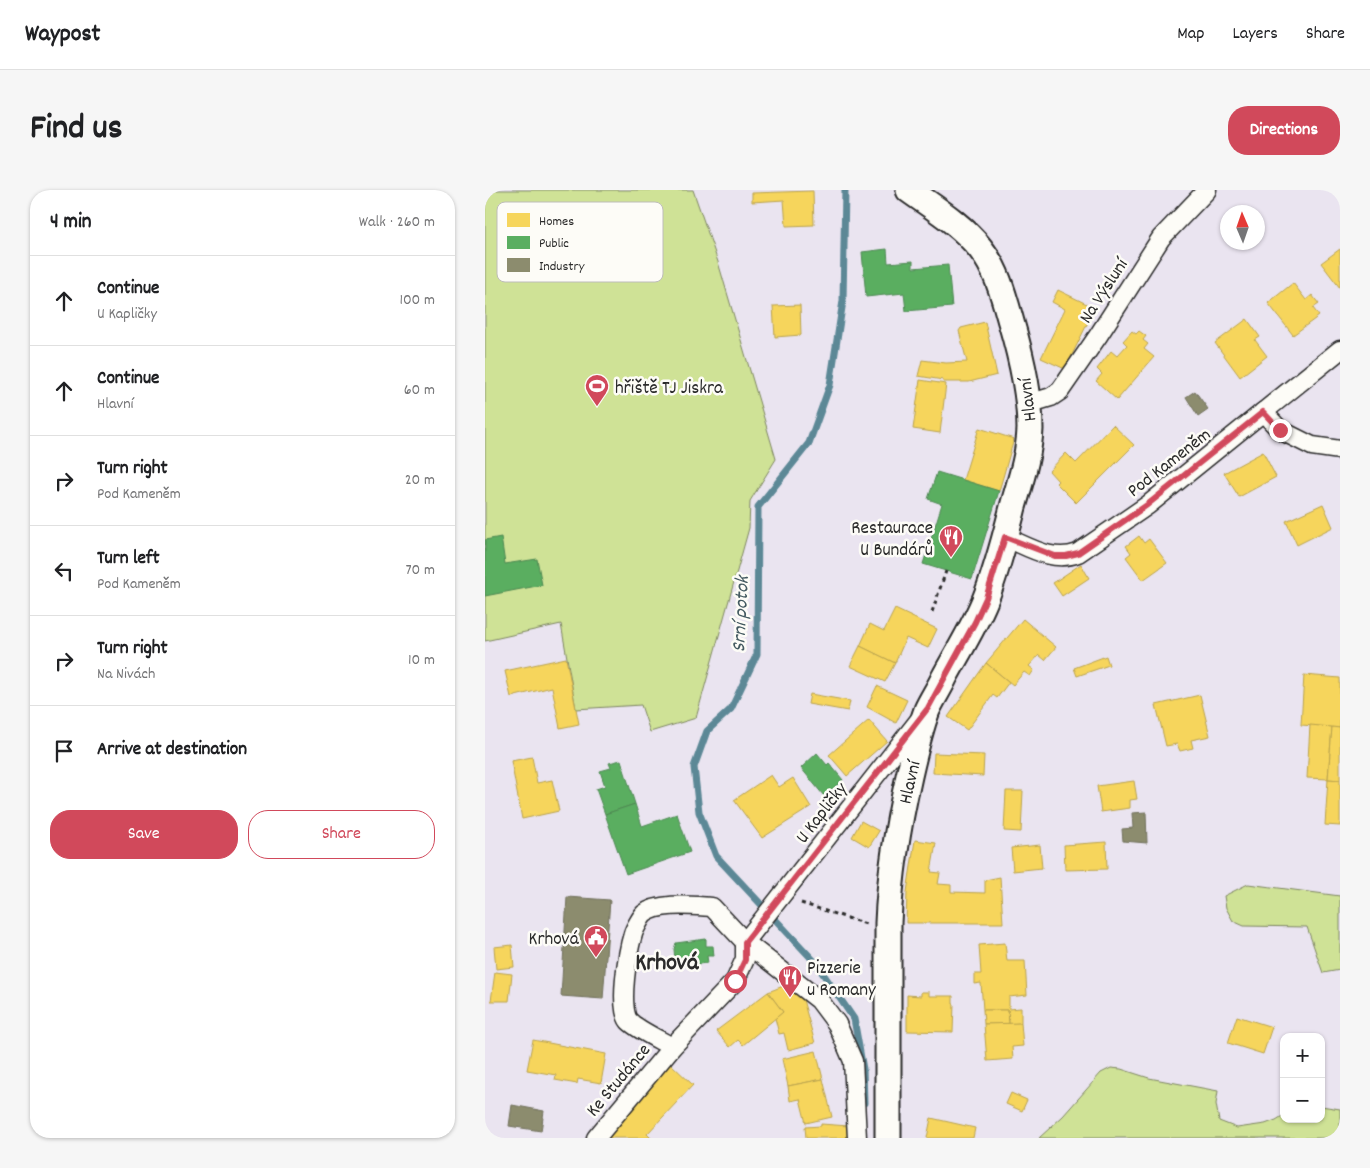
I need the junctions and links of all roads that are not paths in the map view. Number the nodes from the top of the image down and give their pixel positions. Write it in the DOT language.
graph roads {
  1 [pos="909,190"];
  2 [pos="1207,190"];
  3 [pos="1340,350"];
  4 [pos="1028,404"];
  5 [pos="1263,412"];
  6 [pos="1340,450"];
  7 [pos="1005,537"];
  8 [pos="928,708"];
  9 [pos="745,942"];
  10 [pos="672,1047"];
  11 [pos="596,1138"];
  12 [pos="857,1138"];
  13 [pos="888,1138"];
  1 -- 4 [label="street, Hlavní"];
  2 -- 4 [label="street, Na Výsluní"];
  3 -- 5 [label="street, Pod Kameněm"];
  4 -- 7 [label="street, Hlavní"];
  5 -- 6 [label="street"];
  5 -- 7 [label="street, Pod Kameněm"];
  7 -- 8 [label="street, Hlavní"];
  8 -- 9 [label="street, U Kapličky"];
  8 -- 13 [label="street, Hlavní"];
  9 -- 10 [label="street"];
  9 -- 10 [label="street"];
  9 -- 12 [label="street"];
  10 -- 11 [label="street, Ke Studánce"];
}
